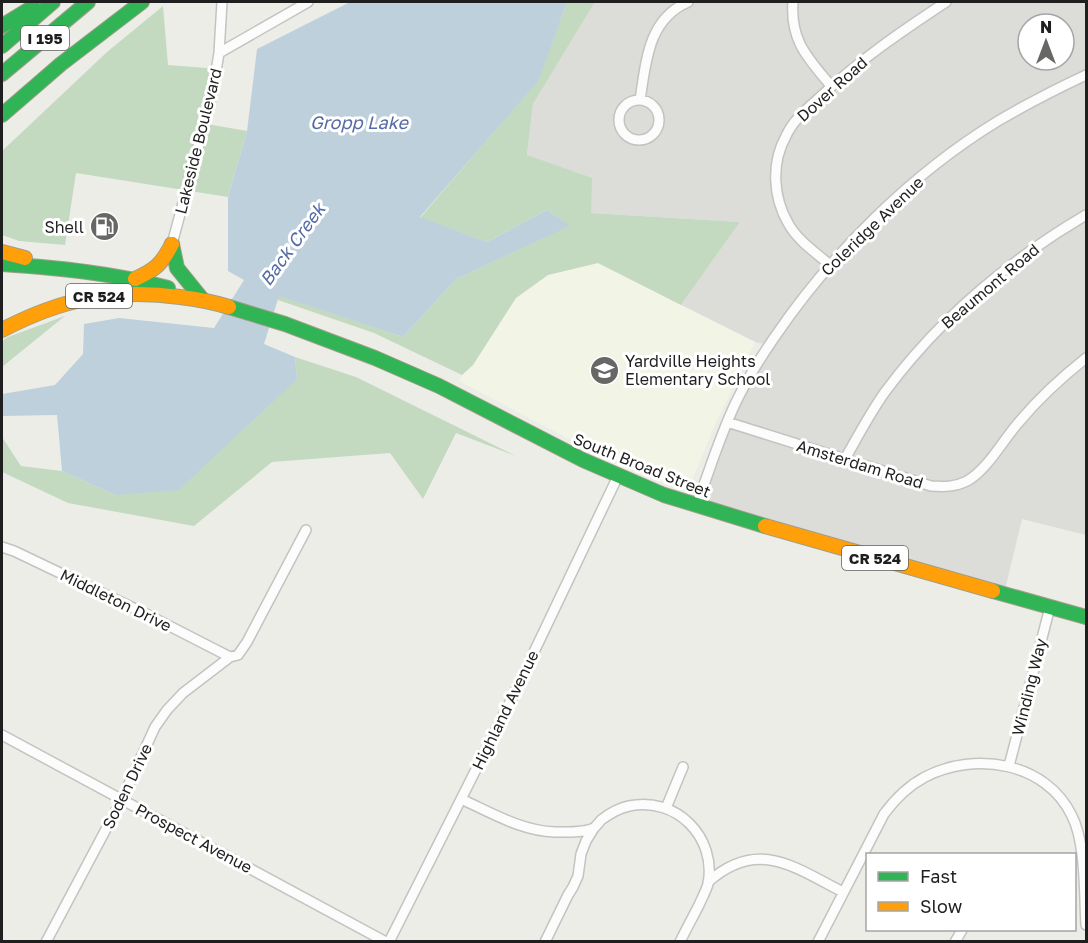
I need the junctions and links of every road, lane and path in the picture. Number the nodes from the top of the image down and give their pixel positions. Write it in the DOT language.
graph roads {
  1 [pos="42,2"];
  2 [pos="53,2"];
  3 [pos="88,2"];
  4 [pos="142,2"];
  5 [pos="222,2"];
  6 [pos="308,2"];
  7 [pos="688,2"];
  8 [pos="793,2"];
  9 [pos="946,2"];
  10 [pos="2,26"];
  11 [pos="2,46"];
  12 [pos="219,53"];
  13 [pos="61,64"];
  14 [pos="2,74"];
  15 [pos="1086,75"];
  16 [pos="831,86"];
  17 [pos="640,100"];
  18 [pos="2,115"];
  19 [pos="2,125"];
  20 [pos="1086,215"];
  21 [pos="172,244"];
  22 [pos="2,252"];
  23 [pos="2,264"];
  24 [pos="830,265"];
  25 [pos="90,271"];
  26 [pos="135,279"];
  27 [pos="207,300"];
  28 [pos="2,330"];
  29 [pos="1086,358"];
  30 [pos="727,422"];
  31 [pos="845,459"];
  32 [pos="618,476"];
  33 [pos="696,506"];
  34 [pos="306,530"];
  35 [pos="2,547"];
  36 [pos="1050,607"];
  37 [pos="1086,617"];
  38 [pos="230,657"];
  39 [pos="2,735"];
  40 [pos="1009,766"];
  41 [pos="683,767"];
  42 [pos="122,799"];
  43 [pos="461,799"];
  44 [pos="666,808"];
  45 [pos="594,828"];
  46 [pos="1079,870"];
  47 [pos="708,882"];
  48 [pos="843,892"];
  49 [pos="1086,925"];
  50 [pos="46,942"];
  51 [pos="388,942"];
  52 [pos="545,942"];
  53 [pos="680,942"];
  54 [pos="818,942"];
  1 -- 10 [label="main road"];
  2 -- 11 [label="main road"];
  3 -- 14 [label="main road, I 195"];
  4 -- 13 [label="main road, I 195"];
  5 -- 12 [label="street, Lakeside Boulevard"];
  6 -- 12 [label="street"];
  7 -- 17 [label="street"];
  8 -- 16 [label="street"];
  9 -- 16 [label="street, Dover Road"];
  12 -- 21 [label="street, Lakeside Boulevard"];
  13 -- 18 [label="main road, I 195"];
  13 -- 19 [label="main road"];
  15 -- 24 [label="street, Coleridge Avenue"];
  16 -- 24 [label="street, Dover Road"];
  17 -- 17 [label="street"];
  20 -- 31 [label="street, Beaumont Road"];
  21 -- 26 [label="main road"];
  21 -- 27 [label="main road"];
  22 -- 25 [label="main road"];
  23 -- 25 [label="main road, South Broad Street / CR 524"];
  24 -- 30 [label="street, Coleridge Avenue"];
  25 -- 26 [label="main road, South Broad Street / CR 524"];
  26 -- 27 [label="main road, South Broad Street / CR 524"];
  27 -- 28 [label="main road, South Broad Street / CR 524"];
  27 -- 32 [label="main road, South Broad Street / CR 524"];
  29 -- 31 [label="street, Amsterdam Road"];
  30 -- 31 [label="street, Amsterdam Road"];
  30 -- 33 [label="street, Coleridge Avenue"];
  32 -- 33 [label="main road, South Broad Street / CR 524"];
  32 -- 43 [label="street, Highland Avenue"];
  33 -- 36 [label="main road, South Broad Street / CR 524"];
  34 -- 38 [label="street, Soden Drive"];
  35 -- 38 [label="street, Middleton Drive"];
  36 -- 37 [label="main road, South Broad Street / CR 524"];
  36 -- 40 [label="street, Winding Way"];
  38 -- 42 [label="street, Soden Drive"];
  39 -- 42 [label="street, Prospect Avenue"];
  40 -- 46 [label="street"];
  40 -- 48 [label="street"];
  41 -- 44 [label="street"];
  42 -- 50 [label="street, Soden Drive"];
  42 -- 51 [label="street, Prospect Avenue"];
  43 -- 45 [label="street"];
  43 -- 51 [label="street, Highland Avenue"];
  44 -- 45 [label="street"];
  44 -- 47 [label="street"];
  45 -- 52 [label="street"];
  46 -- 49 [label="street"];
  47 -- 48 [label="street"];
  47 -- 53 [label="street"];
  48 -- 54 [label="street"];
}
